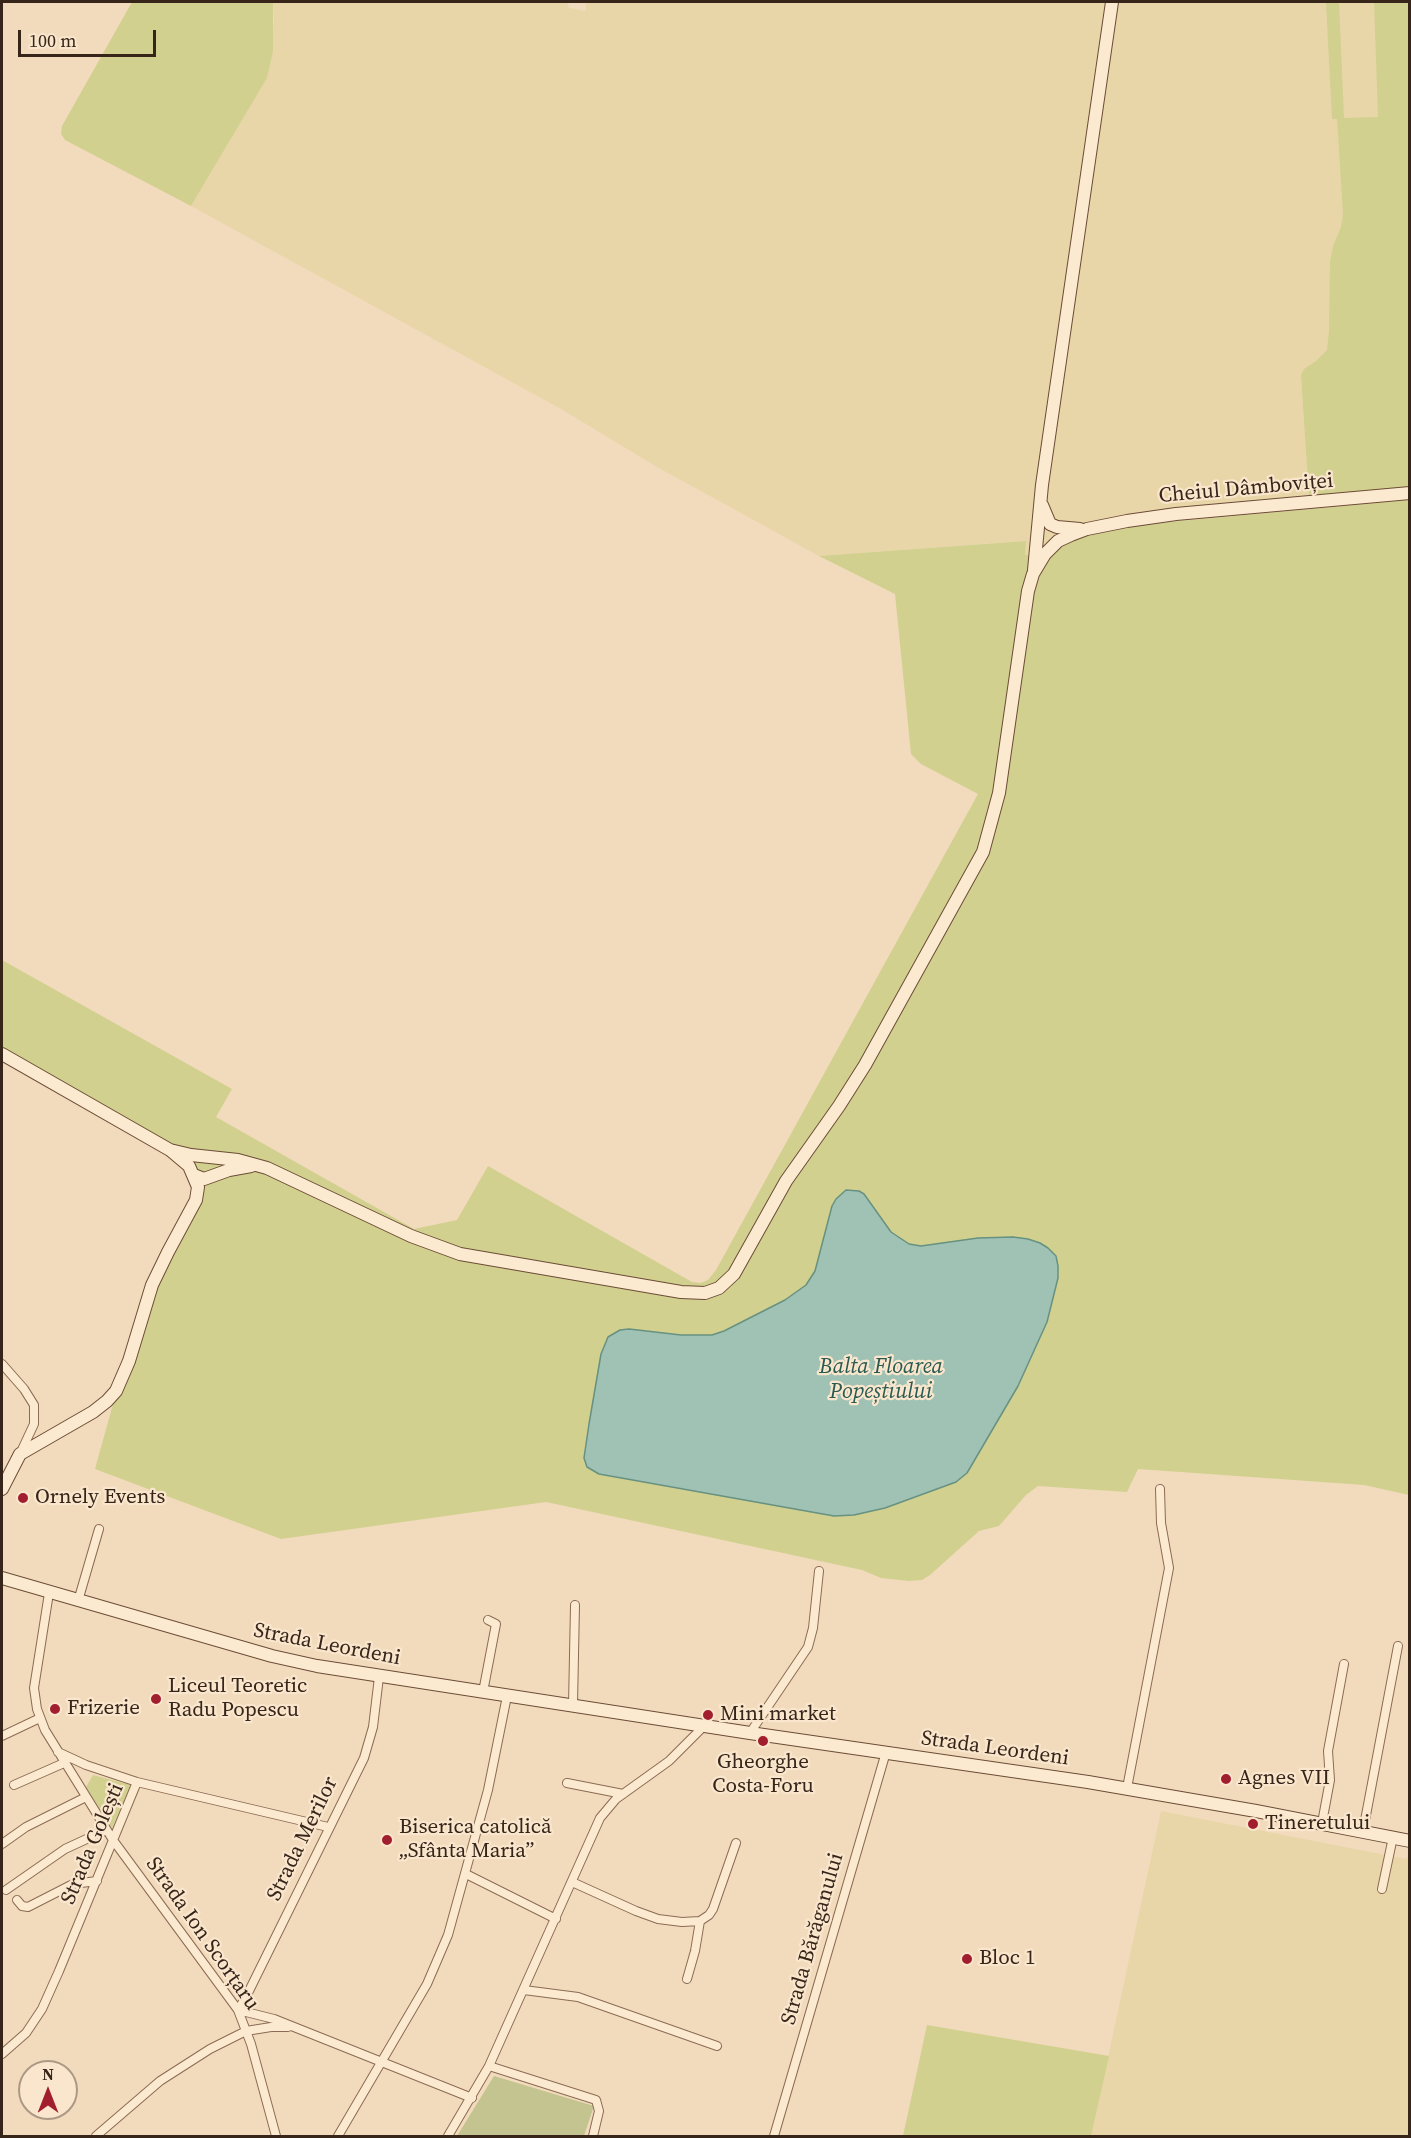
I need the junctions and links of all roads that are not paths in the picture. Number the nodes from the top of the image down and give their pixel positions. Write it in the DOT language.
graph roads {
  1 [pos="1112,2"];
  2 [pos="1410,493"];
  3 [pos="1041,495"];
  4 [pos="1053,525"];
  5 [pos="1087,529"];
  6 [pos="1037,534"];
  7 [pos="1056,544"];
  8 [pos="1033,574"];
  9 [pos="2,1054"];
  10 [pos="171,1150"];
  11 [pos="203,1156"];
  12 [pos="259,1165"];
  13 [pos="193,1172"];
  14 [pos="210,1178"];
  15 [pos="196,1200"];
  16 [pos="2,1364"];
  17 [pos="20,1454"];
  18 [pos="2,1489"];
  19 [pos="1160,1489"];
  20 [pos="99,1529"];
  21 [pos="819,1571"];
  22 [pos="2,1578"];
  23 [pos="49,1593"];
  24 [pos="78,1601"];
  25 [pos="575,1605"];
  26 [pos="488,1620"];
  27 [pos="1398,1646"];
  28 [pos="1344,1664"];
  29 [pos="380,1677"];
  30 [pos="483,1692"];
  31 [pos="507,1696"];
  32 [pos="573,1706"];
  33 [pos="40,1718"];
  34 [pos="704,1726"];
  35 [pos="750,1733"];
  36 [pos="2,1736"];
  37 [pos="57,1752"];
  38 [pos="886,1752"];
  39 [pos="64,1762"];
  40 [pos="137,1782"];
  41 [pos="567,1783"];
  42 [pos="14,1785"];
  43 [pos="1127,1788"];
  44 [pos="622,1794"];
  45 [pos="86,1797"];
  46 [pos="1322,1823"];
  47 [pos="328,1827"];
  48 [pos="106,1830"];
  49 [pos="1364,1831"];
  50 [pos="1393,1837"];
  51 [pos="113,1840"];
  52 [pos="1410,1841"];
  53 [pos="736,1843"];
  54 [pos="2,1845"];
  55 [pos="466,1874"];
  56 [pos="97,1881"];
  57 [pos="572,1882"];
  58 [pos="1382,1889"];
  59 [pos="6,1890"];
  60 [pos="17,1900"];
  61 [pos="556,1918"];
  62 [pos="700,1921"];
  63 [pos="687,1979"];
  64 [pos="524,1990"];
  65 [pos="238,2010"];
  66 [pos="297,2027"];
  67 [pos="246,2031"];
  68 [pos="717,2046"];
  69 [pos="2,2054"];
  70 [pos="383,2061"];
  71 [pos="489,2066"];
  72 [pos="472,2098"];
  73 [pos="275,2133"];
  74 [pos="96,2136"];
  75 [pos="265,2136"];
  76 [pos="338,2136"];
  77 [pos="448,2136"];
  78 [pos="593,2136"];
  79 [pos="774,2136"];
  1 -- 3 [label="street"];
  2 -- 5 [label="street, Cheiul Dâmboviței"];
  3 -- 4 [label="street"];
  3 -- 6 [label="street"];
  4 -- 5 [label="street"];
  4 -- 6 [label="street"];
  4 -- 7 [label="street"];
  5 -- 7 [label="street"];
  6 -- 7 [label="street"];
  6 -- 8 [label="street"];
  7 -- 8 [label="street"];
  8 -- 12 [label="street"];
  9 -- 10 [label="street"];
  10 -- 11 [label="street"];
  10 -- 13 [label="street"];
  11 -- 12 [label="street"];
  11 -- 13 [label="street"];
  11 -- 14 [label="street"];
  12 -- 14 [label="street"];
  13 -- 14 [label="street"];
  13 -- 15 [label="street"];
  14 -- 15 [label="street"];
  15 -- 17 [label="street"];
  16 -- 17 [label="street"];
  17 -- 18 [label="street"];
  19 -- 43 [label="street"];
  20 -- 24 [label="street"];
  21 -- 35 [label="street"];
  22 -- 23 [label="street, Strada Leordeni"];
  23 -- 24 [label="street, Strada Leordeni"];
  23 -- 33 [label="street, Strada Ion Scorțaru"];
  24 -- 29 [label="street, Strada Leordeni"];
  25 -- 32 [label="street"];
  26 -- 30 [label="street"];
  27 -- 49 [label="street"];
  28 -- 46 [label="street"];
  29 -- 30 [label="street, Strada Leordeni"];
  29 -- 47 [label="street, Strada Merilor"];
  30 -- 31 [label="street, Strada Leordeni"];
  31 -- 32 [label="street, Strada Leordeni"];
  31 -- 55 [label="street"];
  32 -- 34 [label="street, Strada Leordeni"];
  33 -- 36 [label="street"];
  33 -- 37 [label="street, Strada Ion Scorțaru"];
  34 -- 35 [label="street, Strada Leordeni"];
  34 -- 44 [label="street"];
  35 -- 38 [label="street, Strada Leordeni"];
  37 -- 39 [label="street, Strada Ion Scorțaru"];
  37 -- 40 [label="street"];
  38 -- 43 [label="street, Strada Leordeni"];
  38 -- 79 [label="street, Strada Bărăganului"];
  39 -- 42 [label="street"];
  39 -- 45 [label="street, Strada Ion Scorțaru"];
  40 -- 47 [label="street, Strada Golești"];
  40 -- 51 [label="street, Strada Golești"];
  41 -- 44 [label="street"];
  43 -- 46 [label="street, Strada Leordeni"];
  44 -- 57 [label="street"];
  45 -- 48 [label="street, Strada Ion Scorțaru"];
  45 -- 54 [label="street"];
  46 -- 49 [label="street, Strada Leordeni"];
  47 -- 65 [label="street, Strada Merilor"];
  48 -- 51 [label="street, Strada Ion Scorțaru"];
  48 -- 59 [label="street"];
  49 -- 50 [label="street, Strada Leordeni"];
  50 -- 52 [label="street, Strada Leordeni"];
  50 -- 58 [label="street"];
  51 -- 56 [label="street, Strada Golești"];
  51 -- 65 [label="street, Strada Ion Scorțaru"];
  53 -- 62 [label="street"];
  55 -- 61 [label="street"];
  55 -- 70 [label="street"];
  56 -- 60 [label="street"];
  56 -- 69 [label="street, Strada Golești"];
  57 -- 61 [label="street"];
  57 -- 62 [label="street"];
  61 -- 64 [label="street"];
  62 -- 63 [label="street"];
  64 -- 68 [label="street"];
  64 -- 71 [label="street"];
  65 -- 66 [label="street"];
  65 -- 67 [label="street, Strada Ion Scorțaru"];
  66 -- 67 [label="street"];
  66 -- 70 [label="street"];
  67 -- 73 [label="street, Strada Ion Scorțaru"];
  67 -- 74 [label="street"];
  70 -- 72 [label="street"];
  70 -- 76 [label="street"];
  71 -- 72 [label="street"];
  71 -- 78 [label="street"];
  72 -- 77 [label="street"];
  73 -- 75 [label="street"];
}
